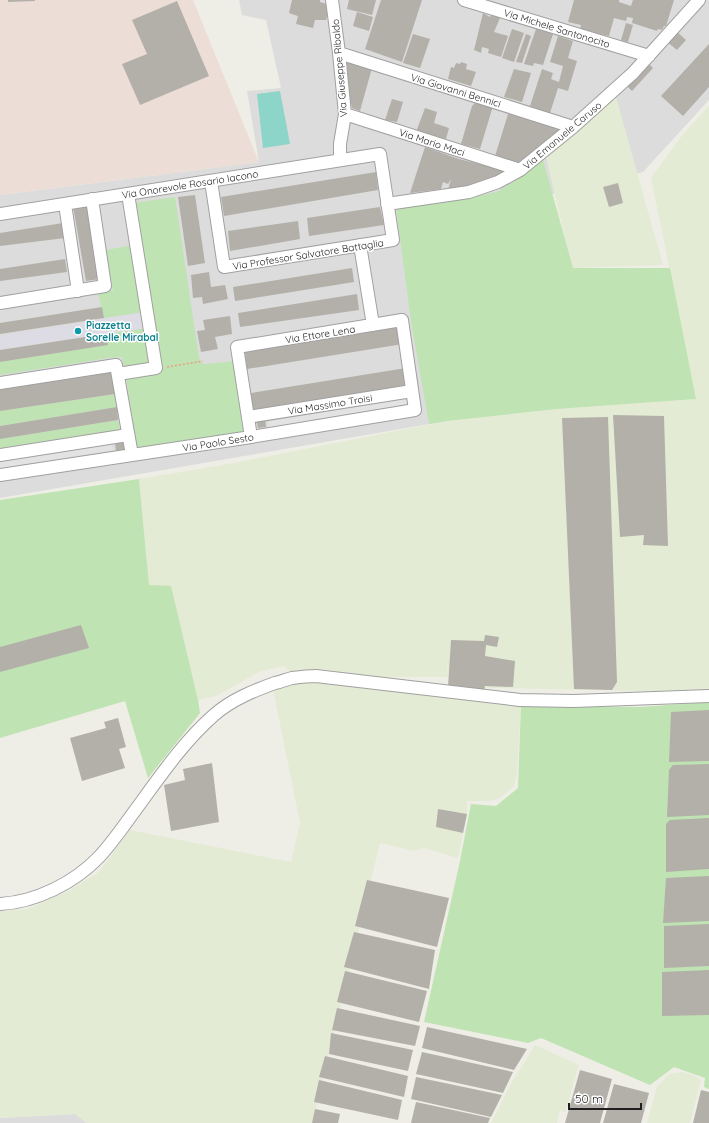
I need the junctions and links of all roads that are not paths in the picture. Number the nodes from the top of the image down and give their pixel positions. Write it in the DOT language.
graph roads {
  1 [pos="332,0"];
  2 [pos="464,0"];
  3 [pos="699,0"];
  4 [pos="339,53"];
  5 [pos="649,56"];
  6 [pos="345,114"];
  7 [pos="573,126"];
  8 [pos="340,160"];
  9 [pos="520,170"];
  10 [pos="211,181"];
  11 [pos="128,194"];
  12 [pos="92,199"];
  13 [pos="64,204"];
  14 [pos="387,204"];
  15 [pos="0,214"];
  16 [pos="360,245"];
  17 [pos="78,291"];
  18 [pos="0,303"];
  19 [pos="373,325"];
  20 [pos="117,370"];
  21 [pos="0,382"];
  22 [pos="412,391"];
  23 [pos="248,417"];
  24 [pos="128,435"];
  25 [pos="251,437"];
  26 [pos="0,455"];
  27 [pos="132,455"];
  28 [pos="0,475"];
  29 [pos="709,696"];
  30 [pos="0,904"];
  1 -- 4 [label="street, Via Giuseppe Ribaldo"];
  2 -- 5 [label="street, Via Michele Santonocito"];
  3 -- 5 [label="street, Via Emanuele Caruso"];
  4 -- 6 [label="street, Via Giuseppe Ribaldo"];
  4 -- 7 [label="street, Via Giovanni Bennici"];
  5 -- 7 [label="street, Via Emanuele Caruso"];
  6 -- 8 [label="street, Via Giuseppe Ribaldo"];
  6 -- 9 [label="street, Via Mario Maci"];
  7 -- 9 [label="street, Via Emanuele Caruso"];
  8 -- 10 [label="street, Via Onorevole Rosario Iacono"];
  8 -- 14 [label="street, Via Onorevole Rosario Iacono"];
  9 -- 14 [label="street, Via Emanuele Caruso"];
  10 -- 11 [label="street, Via Onorevole Rosario Iacono"];
  10 -- 16 [label="street, Via Professor Salvatore Battaglia"];
  11 -- 12 [label="street, Via Onorevole Rosario Iacono"];
  11 -- 20 [label="street"];
  12 -- 13 [label="street, Via Onorevole Rosario Iacono"];
  12 -- 17 [label="street"];
  13 -- 15 [label="street, Via Onorevole Rosario Iacono"];
  13 -- 17 [label="street"];
  14 -- 16 [label="street, Via Professor Salvatore Battaglia"];
  16 -- 19 [label="street"];
  17 -- 18 [label="street"];
  19 -- 22 [label="street, Via Ettore Lena"];
  19 -- 23 [label="street, Via Ettore Lena"];
  20 -- 21 [label="street"];
  20 -- 24 [label="street"];
  22 -- 23 [label="street, Via Massimo Troisi"];
  22 -- 25 [label="street, Via Paolo Sesto"];
  23 -- 25 [label="street"];
  24 -- 26 [label="street"];
  24 -- 27 [label="street"];
  25 -- 27 [label="street, Via Paolo Sesto"];
  27 -- 28 [label="street, Via Paolo Sesto"];
  29 -- 30 [label="street"];
}
